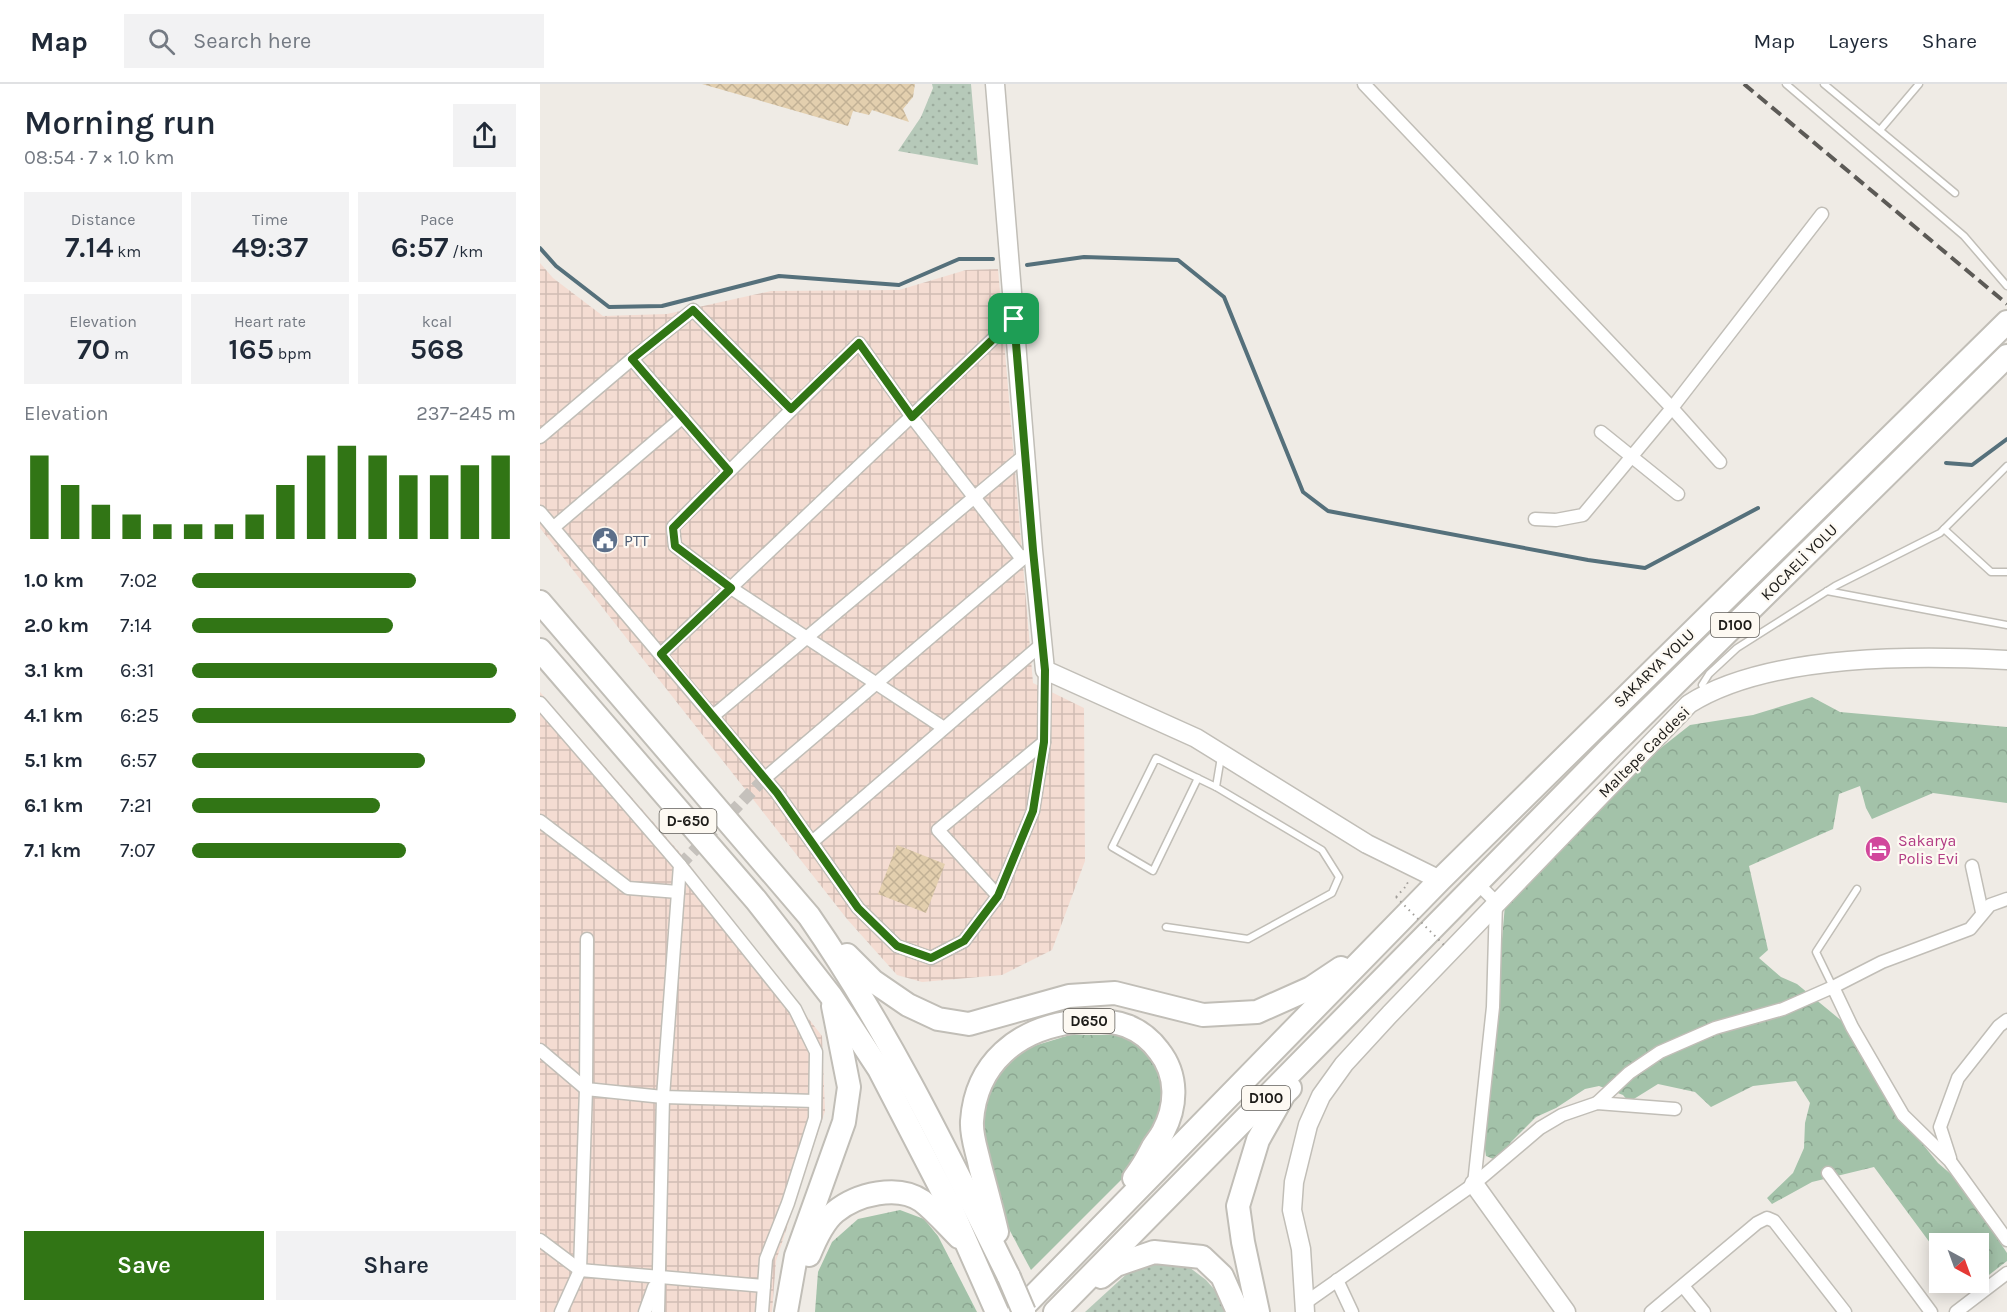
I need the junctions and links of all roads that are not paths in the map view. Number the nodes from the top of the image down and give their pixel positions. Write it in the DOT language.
graph roads {
  1 [pos="995,84"];
  2 [pos="1364,84"];
  3 [pos="1786,84"];
  4 [pos="1824,84"];
  5 [pos="1919,84"];
  6 [pos="1880,130"];
  7 [pos="1955,193"];
  8 [pos="1822,214"];
  9 [pos="2007,286"];
  10 [pos="1014,319"];
  11 [pos="2007,322"];
  12 [pos="632,359"];
  13 [pos="2001,362"];
  14 [pos="1672,408"];
  15 [pos="791,409"];
  16 [pos="683,417"];
  17 [pos="912,417"];
  18 [pos="1601,432"];
  19 [pos="540,437"];
  20 [pos="1026,454"];
  21 [pos="1631,456"];
  22 [pos="1720,462"];
  23 [pos="2007,466"];
  24 [pos="729,471"];
  25 [pos="1677,494"];
  26 [pos="975,496"];
  27 [pos="540,512"];
  28 [pos="1535,519"];
  29 [pos="554,526"];
  30 [pos="1944,529"];
  31 [pos="1027,554"];
  32 [pos="2007,572"];
  33 [pos="731,588"];
  34 [pos="1826,591"];
  35 [pos="540,602"];
  36 [pos="2007,624"];
  37 [pos="807,638"];
  38 [pos="1042,644"];
  39 [pos="540,650"];
  40 [pos="661,654"];
  41 [pos="2007,660"];
  42 [pos="1045,670"];
  43 [pos="876,683"];
  44 [pos="1706,694"];
  45 [pos="540,703"];
  46 [pos="713,716"];
  47 [pos="944,728"];
  48 [pos="1044,742"];
  49 [pos="1221,754"];
  50 [pos="765,778"];
  51 [pos="1198,778"];
  52 [pos="1216,787"];
  53 [pos="540,821"];
  54 [pos="812,842"];
  55 [pos="680,865"];
  56 [pos="1972,866"];
  57 [pos="1440,880"];
  58 [pos="1478,884"];
  59 [pos="1857,889"];
  60 [pos="678,892"];
  61 [pos="998,896"];
  62 [pos="2007,899"];
  63 [pos="1496,903"];
  64 [pos="1982,912"];
  65 [pos="809,916"];
  66 [pos="1166,927"];
  67 [pos="1386,936"];
  68 [pos="587,939"];
  69 [pos="1833,987"];
  70 [pos="831,996"];
  71 [pos="2007,1020"];
  72 [pos="540,1050"];
  73 [pos="586,1089"];
  74 [pos="663,1097"];
  75 [pos="815,1101"];
  76 [pos="1597,1103"];
  77 [pos="1675,1109"];
  78 [pos="1950,1161"];
  79 [pos="1828,1173"];
  80 [pos="1474,1184"];
  81 [pos="540,1240"];
  82 [pos="2007,1240"];
  83 [pos="969,1247"];
  84 [pos="1064,1264"];
  85 [pos="580,1270"];
  86 [pos="2007,1273"];
  87 [pos="658,1277"];
  88 [pos="1009,1277"];
  89 [pos="1337,1280"];
  90 [pos="764,1286"];
  91 [pos="1683,1286"];
  92 [pos="993,1302"];
  93 [pos="1305,1307"];
  94 [pos="561,1312"];
  95 [pos="645,1312"];
  96 [pos="658,1312"];
  97 [pos="762,1312"];
  98 [pos="786,1312"];
  99 [pos="800,1312"];
  100 [pos="1018,1312"];
  101 [pos="1024,1312"];
  102 [pos="1056,1312"];
  103 [pos="1238,1312"];
  104 [pos="1258,1312"];
  105 [pos="1352,1312"];
  106 [pos="1566,1312"];
  107 [pos="1651,1312"];
  108 [pos="1704,1312"];
  109 [pos="1845,1312"];
  110 [pos="1931,1312"];
  111 [pos="1956,1312"];
  1 -- 10 [label="street"];
  2 -- 14 [label="street"];
  3 -- 9 [label="lane"];
  4 -- 6 [label="lane"];
  5 -- 6 [label="lane"];
  6 -- 7 [label="lane"];
  8 -- 14 [label="street"];
  10 -- 17 [label="street"];
  10 -- 20 [label="street"];
  11 -- 57 [label="highway, SAKARYA YOLU / D100"];
  12 -- 15 [label="street"];
  12 -- 16 [label="street"];
  12 -- 19 [label="street"];
  13 -- 58 [label="highway, KOCAELİ YOLU / D100"];
  14 -- 21 [label="street"];
  14 -- 22 [label="street"];
  15 -- 17 [label="street"];
  15 -- 24 [label="street"];
  16 -- 24 [label="street"];
  16 -- 29 [label="street"];
  17 -- 26 [label="street"];
  17 -- 33 [label="street"];
  18 -- 21 [label="street"];
  20 -- 26 [label="street"];
  20 -- 31 [label="street"];
  21 -- 25 [label="street"];
  21 -- 28 [label="street"];
  23 -- 30 [label="lane"];
  24 -- 33 [label="street"];
  26 -- 31 [label="street"];
  26 -- 37 [label="street"];
  27 -- 29 [label="street"];
  29 -- 40 [label="street"];
  30 -- 32 [label="lane"];
  30 -- 34 [label="lane"];
  31 -- 38 [label="street"];
  31 -- 43 [label="street"];
  33 -- 37 [label="street"];
  33 -- 40 [label="street"];
  34 -- 36 [label="lane"];
  34 -- 44 [label="lane"];
  35 -- 65 [label="highway, D-650"];
  37 -- 43 [label="street"];
  37 -- 46 [label="street"];
  38 -- 42 [label="street"];
  38 -- 47 [label="street"];
  39 -- 70 [label="highway, D-650"];
  40 -- 46 [label="street"];
  41 -- 44 [label="street, Maltepe Caddesi"];
  42 -- 48 [label="street"];
  42 -- 49 [label="street"];
  43 -- 47 [label="street"];
  43 -- 50 [label="street"];
  44 -- 63 [label="street, Maltepe Caddesi"];
  45 -- 55 [label="street"];
  46 -- 50 [label="street"];
  47 -- 54 [label="street"];
  48 -- 61 [label="street"];
  48 -- 61 [label="street"];
  49 -- 52 [label="lane"];
  49 -- 57 [label="street"];
  50 -- 54 [label="street"];
  51 -- 51 [label="lane"];
  51 -- 52 [label="lane"];
  52 -- 66 [label="lane"];
  53 -- 60 [label="street"];
  54 -- 61 [label="street"];
  55 -- 60 [label="street"];
  55 -- 75 [label="street"];
  56 -- 64 [label="street"];
  57 -- 67 [label="highway, SAKARYA YOLU / D100"];
  58 -- 63 [label="street"];
  58 -- 102 [label="highway, D100"];
  58 -- 104 [label="highway"];
  59 -- 69 [label="lane"];
  60 -- 74 [label="street"];
  62 -- 64 [label="street"];
  63 -- 80 [label="street"];
  63 -- 93 [label="street, Maltepe Caddesi"];
  64 -- 69 [label="street"];
  65 -- 67 [label="highway, D650"];
  65 -- 88 [label="highway, D650"];
  67 -- 84 [label="highway, D100"];
  68 -- 73 [label="street"];
  69 -- 76 [label="street"];
  69 -- 78 [label="street"];
  70 -- 83 [label="highway"];
  70 -- 98 [label="highway"];
  71 -- 78 [label="street"];
  72 -- 73 [label="street"];
  73 -- 74 [label="street"];
  73 -- 85 [label="street"];
  74 -- 75 [label="street"];
  74 -- 87 [label="street"];
  75 -- 90 [label="street"];
  76 -- 77 [label="street"];
  76 -- 80 [label="street"];
  78 -- 82 [label="street"];
  79 -- 110 [label="street"];
  80 -- 89 [label="street"];
  80 -- 106 [label="street"];
  81 -- 85 [label="street"];
  83 -- 92 [label="highway"];
  83 -- 99 [label="highway"];
  84 -- 88 [label="highway, D650"];
  84 -- 100 [label="highway, D100"];
  85 -- 87 [label="street"];
  85 -- 94 [label="street"];
  86 -- 111 [label="street"];
  87 -- 90 [label="street"];
  87 -- 95 [label="street"];
  87 -- 96 [label="street"];
  88 -- 101 [label="highway, D650, bridge"];
  89 -- 93 [label="street"];
  89 -- 105 [label="street"];
  90 -- 97 [label="street"];
  91 -- 107 [label="street"];
  91 -- 108 [label="street"];
  91 -- 109 [label="street"];
  102 -- 103 [label="highway"];
}
